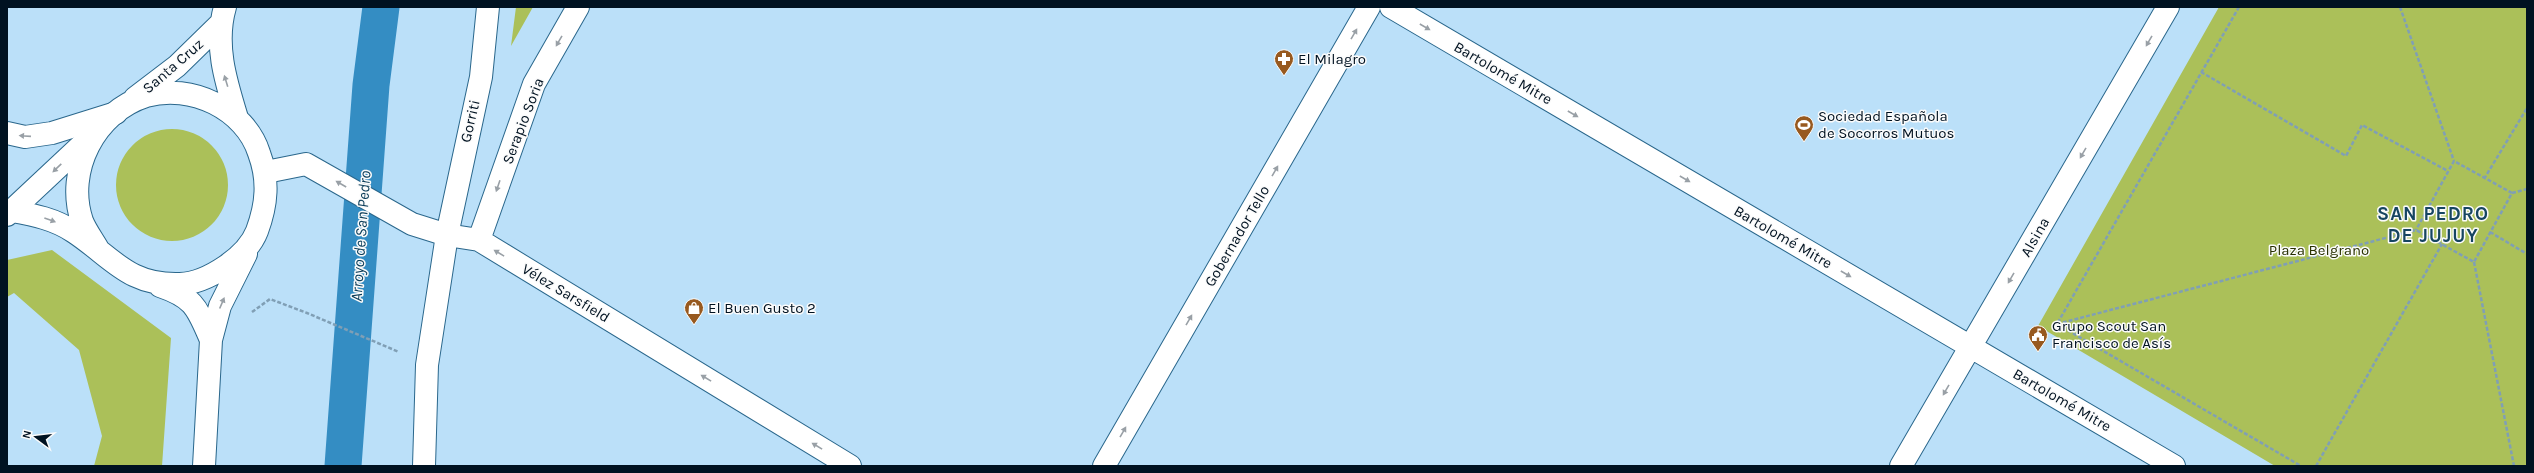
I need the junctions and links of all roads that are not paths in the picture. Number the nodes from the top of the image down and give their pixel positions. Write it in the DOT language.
graph roads {
  1 [pos="488,7"];
  2 [pos="578,7"];
  3 [pos="1370,7"];
  4 [pos="1391,7"];
  5 [pos="2168,7"];
  6 [pos="222,15"];
  7 [pos="120,110"];
  8 [pos="237,118"];
  9 [pos="96,132"];
  10 [pos="7,133"];
  11 [pos="266,172"];
  12 [pos="9,212"];
  13 [pos="256,233"];
  14 [pos="447,235"];
  15 [pos="479,240"];
  16 [pos="98,249"];
  17 [pos="150,282"];
  18 [pos="211,340"];
  19 [pos="1971,347"];
  20 [pos="204,466"];
  21 [pos="424,466"];
  22 [pos="850,466"];
  23 [pos="1104,466"];
  24 [pos="1901,466"];
  25 [pos="2174,466"];
  1 -- 14 [label="street, Gorriti"];
  2 -- 15 [label="street, Serapio Soria, one-way"];
  23 -- 3 [label="street, Gobernador Tello, one-way"];
  4 -- 19 [label="street, Bartolomé Mitre, one-way"];
  5 -- 19 [label="street, Alsina, one-way"];
  6 -- 7 [label="street, Santa Cruz"];
  8 -- 6 [label="street, Santa Cruz, one-way"];
  7 -- 8 [label="street"];
  7 -- 9 [label="street"];
  7 -- 10 [label="street, one-way"];
  8 -- 11 [label="street"];
  9 -- 12 [label="street, one-way"];
  9 -- 16 [label="street"];
  11 -- 13 [label="street"];
  14 -- 11 [label="street, Vélez Sarsfield, one-way"];
  12 -- 16 [label="street, one-way"];
  13 -- 17 [label="street"];
  18 -- 13 [label="street, one-way"];
  14 -- 15 [label="street, Vélez Sarsfield"];
  14 -- 21 [label="street, Gorriti"];
  22 -- 15 [label="street, Vélez Sarsfield, one-way"];
  16 -- 17 [label="street"];
  17 -- 18 [label="street"];
  18 -- 20 [label="street"];
  19 -- 24 [label="street, Alsina, one-way"];
  19 -- 25 [label="street, Bartolomé Mitre"];
}
